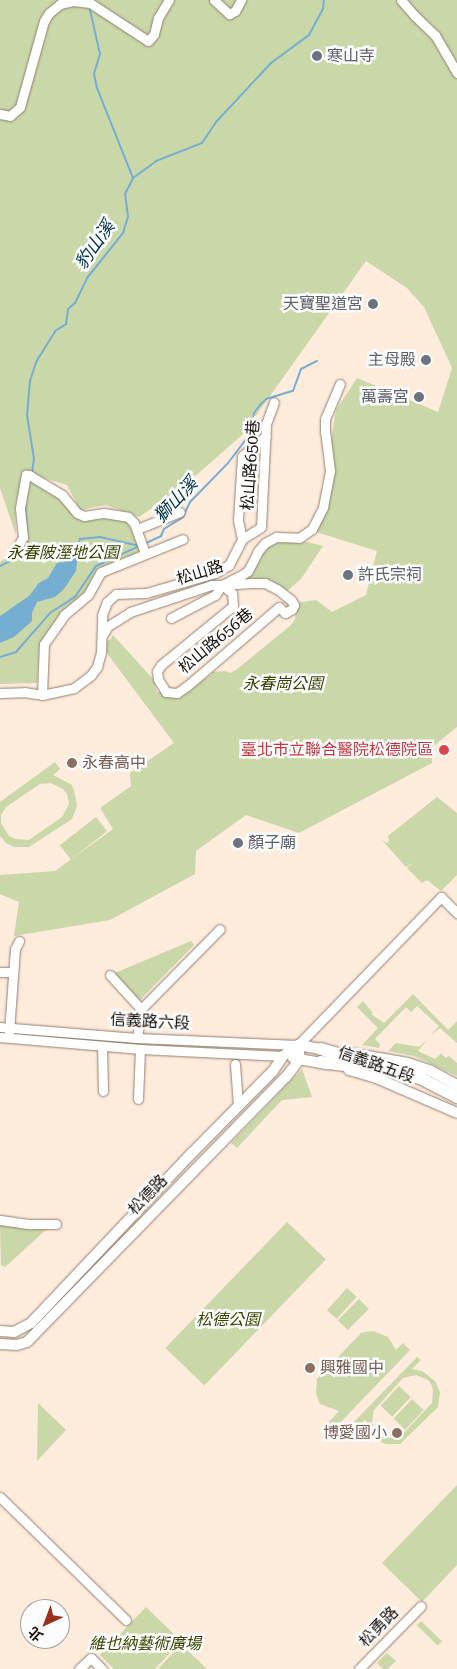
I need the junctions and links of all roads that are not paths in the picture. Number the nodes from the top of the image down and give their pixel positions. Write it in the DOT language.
graph roads {
  1 [pos="169,0"];
  2 [pos="214,0"];
  3 [pos="241,0"];
  4 [pos="402,0"];
  5 [pos="457,73"];
  6 [pos="0,114"];
  7 [pos="340,384"];
  8 [pos="274,402"];
  9 [pos="266,436"];
  10 [pos="180,512"];
  11 [pos="137,529"];
  12 [pos="182,538"];
  13 [pos="242,539"];
  14 [pos="21,550"];
  15 [pos="145,552"];
  16 [pos="222,585"];
  17 [pos="234,585"];
  18 [pos="171,618"];
  19 [pos="103,634"];
  20 [pos="0,693"];
  21 [pos="42,695"];
  22 [pos="457,913"];
  23 [pos="220,929"];
  24 [pos="19,941"];
  25 [pos="0,972"];
  26 [pos="13,972"];
  27 [pos="110,975"];
  28 [pos="141,1009"];
  29 [pos="0,1026"];
  30 [pos="10,1027"];
  31 [pos="4,1038"];
  32 [pos="137,1038"];
  33 [pos="102,1046"];
  34 [pos="298,1046"];
  35 [pos="140,1049"];
  36 [pos="321,1049"];
  37 [pos="283,1056"];
  38 [pos="300,1059"];
  39 [pos="321,1062"];
  40 [pos="235,1064"];
  41 [pos="457,1085"];
  42 [pos="103,1091"];
  43 [pos="457,1097"];
  44 [pos="138,1099"];
  45 [pos="457,1104"];
  46 [pos="238,1106"];
  47 [pos="457,1114"];
  48 [pos="0,1220"];
  49 [pos="56,1224"];
  50 [pos="0,1331"];
  51 [pos="0,1344"];
  52 [pos="0,1497"];
  53 [pos="421,1606"];
  54 [pos="126,1620"];
  55 [pos="79,1669"];
  56 [pos="102,1669"];
  57 [pos="359,1669"];
  1 -- 6 [label="street"];
  2 -- 3 [label="street"];
  4 -- 5 [label="street"];
  7 -- 17 [label="street, 松山路"];
  8 -- 9 [label="street, 松山路650巷"];
  9 -- 13 [label="street, 松山路650巷"];
  9 -- 13 [label="street"];
  10 -- 11 [label="street"];
  11 -- 14 [label="street"];
  11 -- 15 [label="street"];
  12 -- 15 [label="street"];
  13 -- 19 [label="street, 松山路650巷"];
  15 -- 21 [label="street"];
  16 -- 17 [label="street, 松山路"];
  16 -- 17 [label="street, 松山路656巷"];
  16 -- 18 [label="street"];
  16 -- 19 [label="street, 松山路"];
  17 -- 17 [label="street, 松山路656巷"];
  19 -- 21 [label="street"];
  20 -- 21 [label="street"];
  22 -- 34 [label="street, 松德路"];
  23 -- 28 [label="street"];
  24 -- 26 [label="street"];
  25 -- 26 [label="street"];
  26 -- 30 [label="street"];
  27 -- 28 [label="street"];
  28 -- 32 [label="street"];
  29 -- 30 [label="street, 信義路六段"];
  30 -- 31 [label="street"];
  30 -- 32 [label="street, 信義路六段"];
  31 -- 33 [label="street, 信義路六段"];
  32 -- 34 [label="street, 信義路六段"];
  33 -- 35 [label="street, 信義路六段"];
  33 -- 42 [label="street"];
  34 -- 36 [label="main road, 信義路五段"];
  34 -- 37 [label="main road, 松德路"];
  34 -- 38 [label="main road"];
  35 -- 37 [label="street, 信義路六段"];
  35 -- 44 [label="street"];
  36 -- 41 [label="main road, 信義路五段"];
  36 -- 43 [label="highway"];
  37 -- 38 [label="main road, 信義路五段"];
  37 -- 46 [label="main road, 松德路"];
  38 -- 39 [label="main road, 信義路五段"];
  38 -- 51 [label="main road, 松德路"];
  39 -- 45 [label="highway"];
  39 -- 47 [label="main road, 信義路五段"];
  40 -- 46 [label="street"];
  46 -- 50 [label="main road, 松德路"];
  48 -- 49 [label="street"];
  52 -- 54 [label="street"];
  53 -- 57 [label="street, 松勇路"];
  55 -- 56 [label="street"];
}
